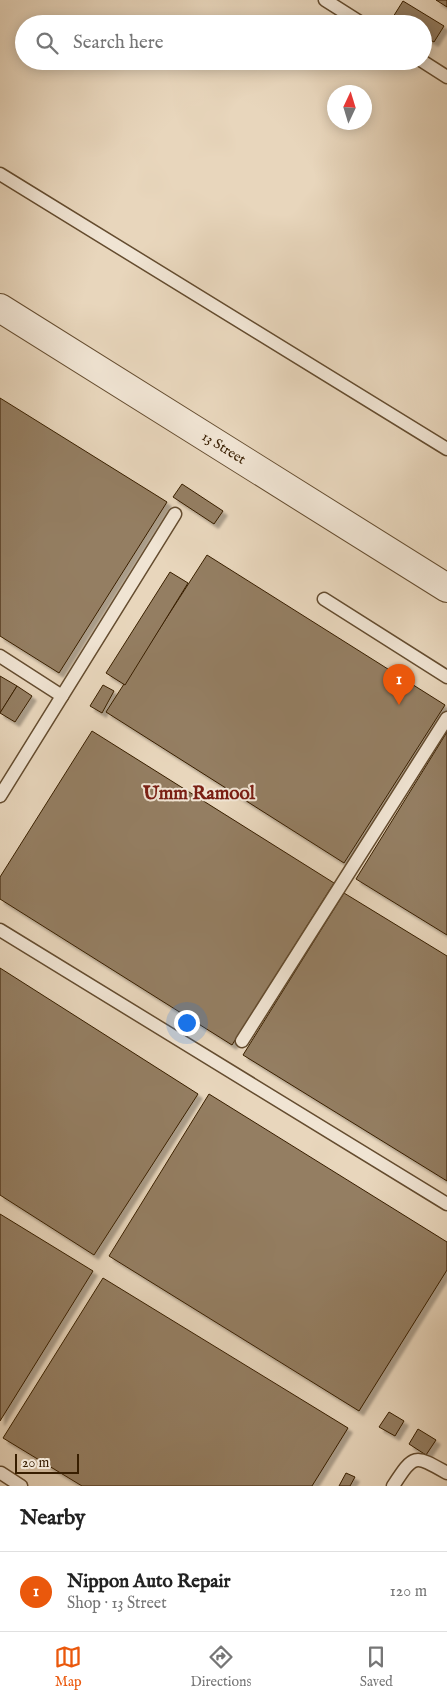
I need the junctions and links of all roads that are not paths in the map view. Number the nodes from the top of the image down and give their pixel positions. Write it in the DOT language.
graph roads {
  1 [pos="325,0"];
  2 [pos="349,15"];
  3 [pos="432,67"];
  4 [pos="447,77"];
  5 [pos="0,174"];
  6 [pos="0,308"];
  7 [pos="447,449"];
  8 [pos="175,514"];
  9 [pos="447,588"];
  10 [pos="324,599"];
  11 [pos="0,656"];
  12 [pos="447,677"];
  13 [pos="62,696"];
  14 [pos="447,718"];
  15 [pos="0,796"];
  16 [pos="0,930"];
  17 [pos="242,1041"];
  18 [pos="447,1204"];
  19 [pos="1,1473"];
  20 [pos="447,1473"];
  21 [pos="20,1486"];
  22 [pos="393,1486"];
  1 -- 2 [label="lane"];
  3 -- 4 [label="lane"];
  5 -- 7 [label="lane"];
  6 -- 9 [label="street, 13 Street"];
  8 -- 13 [label="lane"];
  10 -- 12 [label="lane"];
  11 -- 13 [label="lane"];
  13 -- 15 [label="lane"];
  14 -- 17 [label="lane"];
  16 -- 18 [label="lane"];
  19 -- 21 [label="lane"];
  20 -- 22 [label="lane"];
}
